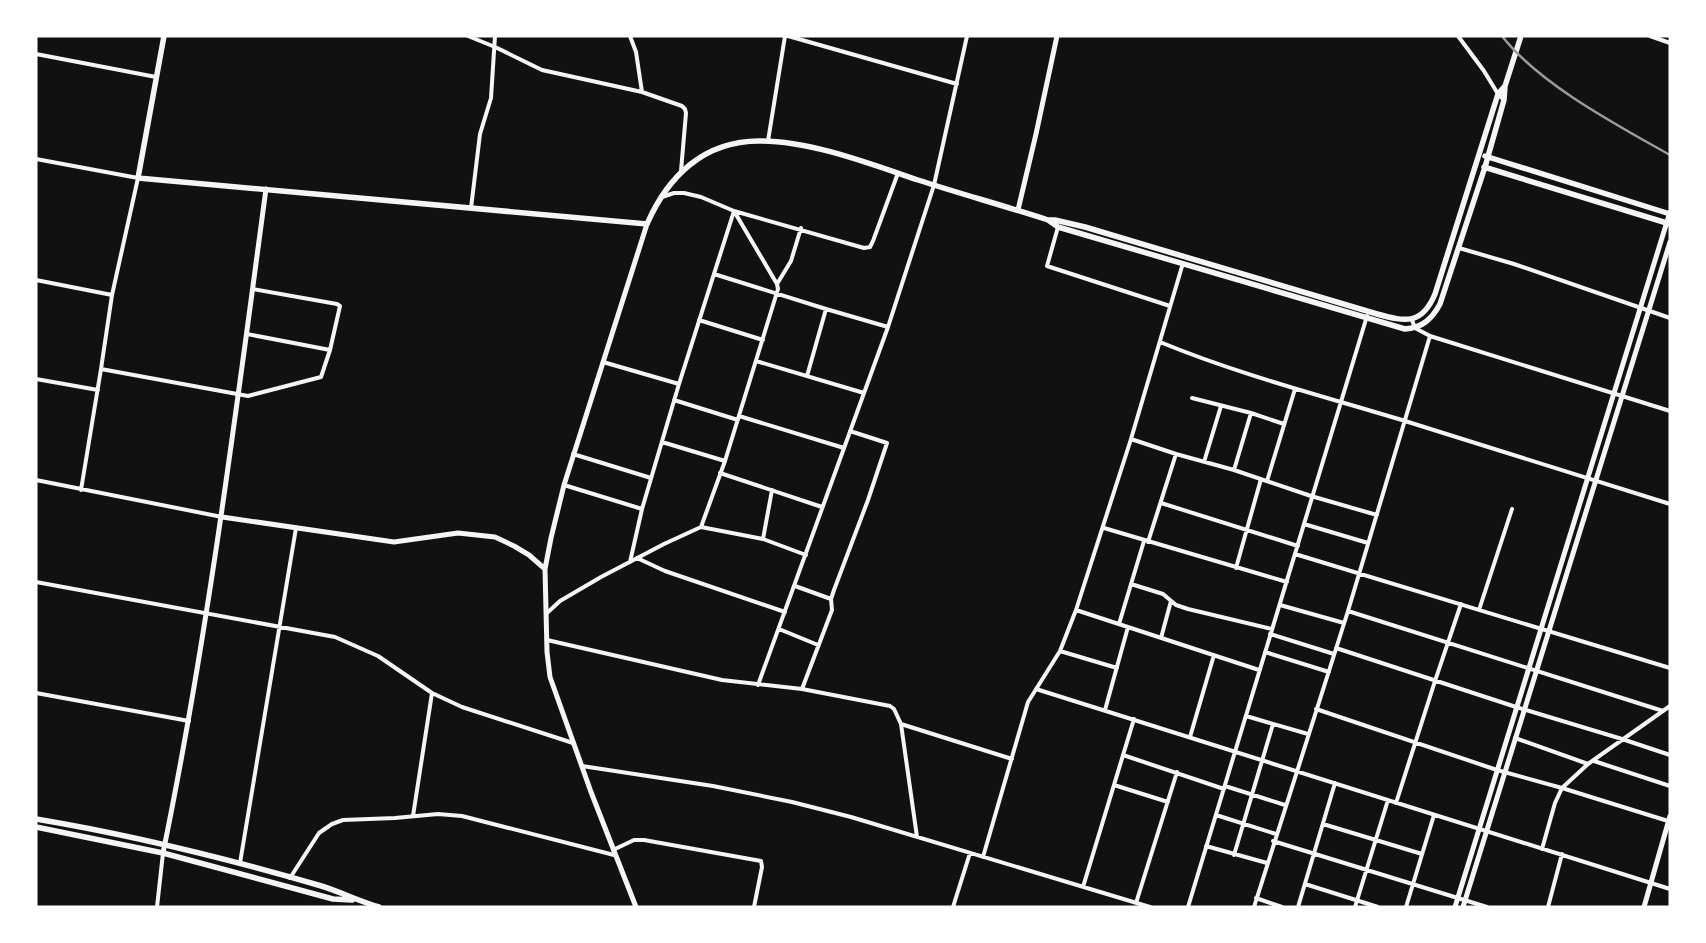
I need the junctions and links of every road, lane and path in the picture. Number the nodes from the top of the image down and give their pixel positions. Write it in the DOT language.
graph roads {
  1 [pos="164,36"];
  2 [pos="468,36"];
  3 [pos="495,36"];
  4 [pos="630,36"];
  5 [pos="786,36"];
  6 [pos="968,36"];
  7 [pos="1057,36"];
  8 [pos="1458,36"];
  9 [pos="1521,36"];
  10 [pos="1650,36"];
  11 [pos="1670,43"];
  12 [pos="495,47"];
  13 [pos="36,54"];
  14 [pos="156,77"];
  15 [pos="957,84"];
  16 [pos="1505,86"];
  17 [pos="642,92"];
  18 [pos="1498,94"];
  19 [pos="1504,100"];
  20 [pos="768,141"];
  21 [pos="1480,154"];
  22 [pos="1488,157"];
  23 [pos="36,159"];
  24 [pos="1477,165"];
  25 [pos="1485,167"];
  26 [pos="682,171"];
  27 [pos="898,173"];
  28 [pos="138,178"];
  29 [pos="934,185"];
  30 [pos="266,190"];
  31 [pos="660,197"];
  32 [pos="471,208"];
  33 [pos="1018,210"];
  34 [pos="734,211"];
  35 [pos="1670,213"];
  36 [pos="648,224"];
  37 [pos="1059,224"];
  38 [pos="1668,224"];
  39 [pos="801,228"];
  40 [pos="1670,242"];
  41 [pos="1459,248"];
  42 [pos="1184,263"];
  43 [pos="1235,272"];
  44 [pos="714,274"];
  45 [pos="1233,278"];
  46 [pos="36,280"];
  47 [pos="777,284"];
  48 [pos="1273,287"];
  49 [pos="253,289"];
  50 [pos="112,294"];
  51 [pos="777,294"];
  52 [pos="1170,306"];
  53 [pos="1639,308"];
  54 [pos="826,309"];
  55 [pos="1648,311"];
  56 [pos="1368,312"];
  57 [pos="1366,318"];
  58 [pos="1670,318"];
  59 [pos="699,320"];
  60 [pos="1412,320"];
  61 [pos="888,327"];
  62 [pos="1415,328"];
  63 [pos="247,334"];
  64 [pos="1430,336"];
  65 [pos="763,340"];
  66 [pos="1160,342"];
  67 [pos="330,350"];
  68 [pos="756,361"];
  69 [pos="603,362"];
  70 [pos="101,369"];
  71 [pos="807,376"];
  72 [pos="36,379"];
  73 [pos="679,384"];
  74 [pos="1295,389"];
  75 [pos="98,390"];
  76 [pos="1614,393"];
  77 [pos="239,394"];
  78 [pos="864,394"];
  79 [pos="1622,395"];
  80 [pos="1192,398"];
  81 [pos="674,400"];
  82 [pos="1340,402"];
  83 [pos="1220,406"];
  84 [pos="1670,411"];
  85 [pos="1251,413"];
  86 [pos="738,418"];
  87 [pos="1405,421"];
  88 [pos="1284,424"];
  89 [pos="850,431"];
  90 [pos="1131,439"];
  91 [pos="662,442"];
  92 [pos="844,448"];
  93 [pos="573,454"];
  94 [pos="1176,454"];
  95 [pos="725,461"];
  96 [pos="1204,462"];
  97 [pos="1234,470"];
  98 [pos="720,473"];
  99 [pos="651,478"];
  100 [pos="1588,478"];
  101 [pos="1261,479"];
  102 [pos="36,480"];
  103 [pos="1595,480"];
  104 [pos="1267,481"];
  105 [pos="564,485"];
  106 [pos="81,490"];
  107 [pos="772,490"];
  108 [pos="1312,496"];
  109 [pos="1160,503"];
  110 [pos="1670,504"];
  111 [pos="822,507"];
  112 [pos="642,509"];
  113 [pos="1512,509"];
  114 [pos="1376,515"];
  115 [pos="222,517"];
  116 [pos="1304,524"];
  117 [pos="701,527"];
  118 [pos="296,528"];
  119 [pos="1104,528"];
  120 [pos="1246,529"];
  121 [pos="763,539"];
  122 [pos="1146,542"];
  123 [pos="1368,543"];
  124 [pos="1298,546"];
  125 [pos="1295,554"];
  126 [pos="806,555"];
  127 [pos="1564,555"];
  128 [pos="637,558"];
  129 [pos="1571,558"];
  130 [pos="630,562"];
  131 [pos="1236,568"];
  132 [pos="546,569"];
  133 [pos="1359,574"];
  134 [pos="36,582"];
  135 [pos="1287,582"];
  136 [pos="1130,584"];
  137 [pos="795,586"];
  138 [pos="831,599"];
  139 [pos="1171,601"];
  140 [pos="1460,604"];
  141 [pos="1280,605"];
  142 [pos="1076,610"];
  143 [pos="1479,610"];
  144 [pos="1348,611"];
  145 [pos="206,612"];
  146 [pos="785,612"];
  147 [pos="547,613"];
  148 [pos="1344,623"];
  149 [pos="1119,624"];
  150 [pos="279,626"];
  151 [pos="1128,627"];
  152 [pos="780,629"];
  153 [pos="1272,629"];
  154 [pos="1541,629"];
  155 [pos="1548,631"];
  156 [pos="1270,634"];
  157 [pos="1161,638"];
  158 [pos="547,640"];
  159 [pos="1448,643"];
  160 [pos="818,645"];
  161 [pos="1336,648"];
  162 [pos="1060,651"];
  163 [pos="1265,652"];
  164 [pos="1334,654"];
  165 [pos="1214,655"];
  166 [pos="1117,668"];
  167 [pos="1528,668"];
  168 [pos="1670,668"];
  169 [pos="1259,670"];
  170 [pos="1536,671"];
  171 [pos="1328,672"];
  172 [pos="1434,681"];
  173 [pos="758,685"];
  174 [pos="1036,689"];
  175 [pos="802,690"];
  176 [pos="36,693"];
  177 [pos="432,693"];
  178 [pos="1670,706"];
  179 [pos="1516,708"];
  180 [pos="1316,709"];
  181 [pos="1105,710"];
  182 [pos="1524,710"];
  183 [pos="1663,711"];
  184 [pos="1246,716"];
  185 [pos="1134,719"];
  186 [pos="189,721"];
  187 [pos="901,724"];
  188 [pos="1273,724"];
  189 [pos="1308,734"];
  190 [pos="1190,738"];
  191 [pos="1515,738"];
  192 [pos="1622,739"];
  193 [pos="1415,742"];
  194 [pos="573,743"];
  195 [pos="1235,752"];
  196 [pos="1123,755"];
  197 [pos="1670,755"];
  198 [pos="1012,759"];
  199 [pos="1262,760"];
  200 [pos="1594,761"];
  201 [pos="1588,764"];
  202 [pos="582,766"];
  203 [pos="1497,770"];
  204 [pos="1296,771"];
  205 [pos="1177,772"];
  206 [pos="1505,772"];
  207 [pos="1335,783"];
  208 [pos="1114,785"];
  209 [pos="1670,786"];
  210 [pos="1224,787"];
  211 [pos="1562,788"];
  212 [pos="1252,794"];
  213 [pos="1388,800"];
  214 [pos="1168,802"];
  215 [pos="1396,803"];
  216 [pos="1285,805"];
  217 [pos="1216,815"];
  218 [pos="1434,815"];
  219 [pos="412,816"];
  220 [pos="36,819"];
  221 [pos="1669,819"];
  222 [pos="1243,824"];
  223 [pos="1322,824"];
  224 [pos="36,827"];
  225 [pos="1478,829"];
  226 [pos="1486,831"];
  227 [pos="1276,834"];
  228 [pos="917,838"];
  229 [pos="1375,840"];
  230 [pos="1274,841"];
  231 [pos="164,844"];
  232 [pos="1206,846"];
  233 [pos="1542,848"];
  234 [pos="614,852"];
  235 [pos="163,853"];
  236 [pos="970,853"];
  237 [pos="1314,854"];
  238 [pos="1422,854"];
  239 [pos="1562,854"];
  240 [pos="1234,855"];
  241 [pos="982,857"];
  242 [pos="240,864"];
  243 [pos="1267,864"];
  244 [pos="1366,870"];
  245 [pos="290,878"];
  246 [pos="1651,883"];
  247 [pos="1305,884"];
  248 [pos="1413,884"];
  249 [pos="1083,887"];
  250 [pos="1670,889"];
  251 [pos="1256,898"];
  252 [pos="1457,898"];
  253 [pos="354,900"];
  254 [pos="1357,900"];
  255 [pos="1464,901"];
  256 [pos="1136,903"];
  257 [pos="156,907"];
  258 [pos="379,907"];
  259 [pos="636,907"];
  260 [pos="754,907"];
  261 [pos="953,907"];
  262 [pos="1150,907"];
  263 [pos="1188,907"];
  264 [pos="1254,907"];
  265 [pos="1282,907"];
  266 [pos="1298,907"];
  267 [pos="1355,907"];
  268 [pos="1378,907"];
  269 [pos="1406,907"];
  270 [pos="1454,907"];
  271 [pos="1462,907"];
  272 [pos="1487,907"];
  273 [pos="1548,907"];
  274 [pos="1644,907"];
  1 -- 14 [label="main road"];
  2 -- 12 [label="street"];
  3 -- 12 [label="street"];
  4 -- 17 [label="street"];
  5 -- 15 [label="street"];
  5 -- 20 [label="street"];
  6 -- 15 [label="street"];
  7 -- 33 [label="street"];
  8 -- 18 [label="street"];
  9 -- 16 [label="main road"];
  10 -- 11 [label="street"];
  12 -- 17 [label="street"];
  12 -- 32 [label="street"];
  13 -- 14 [label="street"];
  14 -- 28 [label="main road"];
  15 -- 29 [label="street"];
  16 -- 18 [label="main road"];
  16 -- 19 [label="main road"];
  17 -- 26 [label="street"];
  18 -- 19 [label="street"];
  18 -- 21 [label="main road"];
  19 -- 22 [label="main road"];
  20 -- 26 [label="main road"];
  20 -- 27 [label="main road"];
  21 -- 22 [label="main road"];
  21 -- 24 [label="main road"];
  22 -- 25 [label="main road"];
  22 -- 35 [label="main road"];
  23 -- 28 [label="street"];
  24 -- 25 [label="main road"];
  24 -- 60 [label="main road"];
  25 -- 38 [label="main road"];
  25 -- 41 [label="main road"];
  26 -- 31 [label="main road"];
  27 -- 29 [label="main road"];
  27 -- 39 [label="street"];
  28 -- 30 [label="main road"];
  28 -- 50 [label="street"];
  29 -- 33 [label="main road"];
  29 -- 61 [label="street"];
  30 -- 32 [label="main road"];
  30 -- 49 [label="street"];
  31 -- 34 [label="street"];
  31 -- 36 [label="main road"];
  32 -- 36 [label="main road"];
  33 -- 37 [label="main road"];
  34 -- 39 [label="street"];
  34 -- 44 [label="street"];
  34 -- 47 [label="street"];
  35 -- 38 [label="street"];
  36 -- 69 [label="street"];
  37 -- 42 [label="main road"];
  37 -- 43 [label="main road"];
  37 -- 52 [label="street"];
  38 -- 53 [label="street"];
  39 -- 47 [label="street"];
  40 -- 55 [label="street"];
  41 -- 53 [label="street"];
  41 -- 62 [label="main road"];
  42 -- 45 [label="main road"];
  42 -- 52 [label="street"];
  43 -- 45 [label="main road"];
  43 -- 48 [label="main road"];
  44 -- 51 [label="street"];
  44 -- 59 [label="street"];
  45 -- 48 [label="main road"];
  46 -- 50 [label="street"];
  47 -- 51 [label="street"];
  48 -- 56 [label="main road"];
  48 -- 57 [label="main road"];
  49 -- 63 [label="street"];
  49 -- 67 [label="street"];
  50 -- 70 [label="street"];
  51 -- 54 [label="street"];
  51 -- 65 [label="street"];
  52 -- 66 [label="street"];
  53 -- 55 [label="street"];
  53 -- 76 [label="street"];
  54 -- 61 [label="street"];
  54 -- 71 [label="street"];
  55 -- 58 [label="street"];
  55 -- 79 [label="street"];
  56 -- 57 [label="street"];
  56 -- 60 [label="main road"];
  57 -- 62 [label="main road"];
  57 -- 82 [label="street"];
  59 -- 65 [label="street"];
  59 -- 73 [label="street"];
  60 -- 62 [label="street"];
  61 -- 78 [label="street"];
  62 -- 64 [label="street"];
  63 -- 67 [label="street"];
  63 -- 77 [label="street"];
  64 -- 76 [label="street"];
  64 -- 87 [label="street"];
  65 -- 68 [label="street"];
  66 -- 74 [label="street"];
  66 -- 90 [label="street"];
  67 -- 77 [label="street"];
  68 -- 71 [label="street"];
  68 -- 86 [label="street"];
  69 -- 73 [label="street"];
  69 -- 93 [label="street"];
  70 -- 75 [label="street"];
  70 -- 77 [label="street"];
  71 -- 78 [label="street"];
  72 -- 75 [label="street"];
  73 -- 81 [label="street"];
  74 -- 82 [label="street"];
  74 -- 88 [label="street"];
  75 -- 106 [label="street"];
  76 -- 79 [label="street"];
  76 -- 100 [label="street"];
  77 -- 115 [label="street"];
  78 -- 89 [label="street"];
  79 -- 84 [label="street"];
  79 -- 103 [label="street"];
  80 -- 83 [label="street"];
  81 -- 86 [label="street"];
  81 -- 91 [label="street"];
  82 -- 87 [label="street"];
  82 -- 108 [label="street"];
  83 -- 85 [label="street"];
  83 -- 96 [label="street"];
  85 -- 88 [label="street"];
  85 -- 97 [label="street"];
  86 -- 92 [label="street"];
  86 -- 95 [label="street"];
  87 -- 100 [label="street"];
  87 -- 114 [label="street"];
  88 -- 104 [label="street"];
  89 -- 92 [label="street"];
  89 -- 138 [label="street"];
  90 -- 94 [label="street"];
  90 -- 119 [label="street"];
  91 -- 95 [label="street"];
  91 -- 99 [label="street"];
  92 -- 111 [label="street"];
  93 -- 99 [label="street"];
  93 -- 105 [label="street"];
  94 -- 96 [label="street"];
  94 -- 109 [label="street"];
  95 -- 98 [label="street"];
  96 -- 97 [label="street"];
  97 -- 101 [label="street"];
  98 -- 107 [label="street"];
  98 -- 117 [label="street"];
  99 -- 112 [label="street"];
  100 -- 103 [label="street"];
  100 -- 127 [label="street"];
  101 -- 104 [label="street"];
  101 -- 120 [label="street"];
  102 -- 106 [label="street"];
  103 -- 110 [label="street"];
  103 -- 129 [label="street"];
  104 -- 108 [label="street"];
  105 -- 112 [label="street"];
  105 -- 132 [label="street"];
  106 -- 115 [label="street"];
  107 -- 111 [label="street"];
  107 -- 121 [label="street"];
  108 -- 114 [label="street"];
  108 -- 116 [label="street"];
  109 -- 120 [label="street"];
  109 -- 122 [label="street"];
  111 -- 126 [label="street"];
  112 -- 130 [label="street"];
  113 -- 143 [label="street"];
  114 -- 123 [label="street"];
  115 -- 118 [label="street"];
  115 -- 145 [label="street"];
  116 -- 123 [label="street"];
  116 -- 124 [label="street"];
  117 -- 121 [label="street"];
  117 -- 128 [label="street"];
  118 -- 132 [label="street"];
  118 -- 150 [label="street"];
  119 -- 122 [label="street"];
  119 -- 142 [label="street"];
  120 -- 124 [label="street"];
  120 -- 131 [label="street"];
  121 -- 126 [label="street"];
  122 -- 131 [label="street"];
  122 -- 136 [label="street"];
  123 -- 133 [label="street"];
  124 -- 125 [label="street"];
  125 -- 133 [label="street"];
  125 -- 135 [label="street"];
  126 -- 137 [label="street"];
  127 -- 129 [label="street"];
  127 -- 154 [label="street"];
  128 -- 130 [label="street"];
  128 -- 146 [label="street"];
  129 -- 155 [label="street"];
  130 -- 147 [label="street"];
  131 -- 135 [label="street"];
  132 -- 147 [label="street"];
  133 -- 140 [label="street"];
  133 -- 144 [label="street"];
  134 -- 145 [label="street"];
  135 -- 141 [label="street"];
  136 -- 139 [label="street"];
  136 -- 149 [label="street"];
  137 -- 138 [label="street"];
  137 -- 146 [label="street"];
  138 -- 160 [label="street"];
  139 -- 153 [label="street"];
  139 -- 157 [label="street"];
  140 -- 143 [label="street"];
  140 -- 159 [label="street"];
  141 -- 148 [label="street"];
  141 -- 153 [label="street"];
  142 -- 149 [label="street"];
  142 -- 162 [label="street"];
  143 -- 154 [label="street"];
  144 -- 148 [label="street"];
  144 -- 159 [label="street"];
  145 -- 150 [label="street"];
  145 -- 186 [label="street"];
  146 -- 152 [label="street"];
  147 -- 158 [label="street"];
  148 -- 161 [label="street"];
  149 -- 151 [label="street"];
  150 -- 177 [label="street"];
  150 -- 242 [label="street"];
  151 -- 157 [label="street"];
  151 -- 166 [label="street"];
  152 -- 160 [label="street"];
  152 -- 173 [label="street"];
  153 -- 156 [label="street"];
  154 -- 155 [label="street"];
  154 -- 167 [label="street"];
  155 -- 168 [label="street"];
  155 -- 170 [label="street"];
  156 -- 163 [label="street"];
  156 -- 164 [label="street"];
  157 -- 165 [label="street"];
  158 -- 173 [label="street"];
  158 -- 194 [label="street"];
  159 -- 167 [label="street"];
  159 -- 172 [label="street"];
  160 -- 175 [label="street"];
  161 -- 164 [label="street"];
  161 -- 172 [label="street"];
  162 -- 166 [label="street"];
  162 -- 174 [label="street"];
  163 -- 169 [label="street"];
  163 -- 171 [label="street"];
  164 -- 171 [label="street"];
  165 -- 169 [label="street"];
  165 -- 190 [label="street"];
  166 -- 181 [label="street"];
  167 -- 170 [label="street"];
  167 -- 179 [label="street"];
  169 -- 184 [label="street"];
  170 -- 182 [label="street"];
  170 -- 183 [label="street"];
  171 -- 180 [label="street"];
  172 -- 179 [label="street"];
  172 -- 193 [label="street"];
  173 -- 175 [label="street"];
  174 -- 181 [label="street"];
  174 -- 198 [label="street"];
  175 -- 187 [label="street"];
  176 -- 186 [label="street"];
  177 -- 194 [label="street"];
  177 -- 219 [label="street"];
  178 -- 183 [label="street"];
  179 -- 182 [label="street"];
  179 -- 203 [label="street"];
  180 -- 189 [label="street"];
  180 -- 193 [label="street"];
  181 -- 185 [label="street"];
  182 -- 191 [label="street"];
  182 -- 192 [label="street"];
  183 -- 192 [label="street"];
  184 -- 188 [label="street"];
  184 -- 195 [label="street"];
  185 -- 190 [label="street"];
  185 -- 196 [label="street"];
  186 -- 231 [label="street"];
  187 -- 198 [label="street"];
  187 -- 228 [label="street"];
  188 -- 189 [label="street"];
  188 -- 199 [label="street"];
  189 -- 204 [label="street"];
  190 -- 195 [label="street"];
  191 -- 201 [label="street"];
  191 -- 206 [label="street"];
  192 -- 197 [label="street"];
  192 -- 200 [label="street"];
  193 -- 203 [label="street"];
  193 -- 215 [label="street"];
  194 -- 202 [label="street"];
  195 -- 199 [label="street"];
  195 -- 210 [label="street"];
  196 -- 205 [label="street"];
  196 -- 208 [label="street"];
  198 -- 241 [label="street"];
  199 -- 204 [label="street"];
  199 -- 212 [label="street"];
  200 -- 201 [label="street"];
  200 -- 209 [label="street"];
  201 -- 211 [label="street"];
  202 -- 228 [label="street"];
  202 -- 234 [label="street"];
  203 -- 206 [label="street"];
  203 -- 225 [label="street"];
  204 -- 207 [label="street"];
  204 -- 216 [label="street"];
  205 -- 210 [label="street"];
  205 -- 214 [label="street"];
  206 -- 211 [label="street"];
  206 -- 226 [label="street"];
  207 -- 213 [label="street"];
  207 -- 223 [label="street"];
  208 -- 214 [label="street"];
  208 -- 249 [label="street"];
  210 -- 212 [label="street"];
  210 -- 217 [label="street"];
  211 -- 221 [label="street"];
  211 -- 233 [label="street"];
  212 -- 216 [label="street"];
  212 -- 222 [label="street"];
  213 -- 215 [label="street"];
  213 -- 229 [label="street"];
  214 -- 256 [label="street"];
  215 -- 218 [label="street"];
  216 -- 227 [label="street"];
  217 -- 222 [label="street"];
  217 -- 232 [label="street"];
  218 -- 225 [label="street"];
  218 -- 238 [label="street"];
  219 -- 234 [label="street"];
  219 -- 245 [label="street"];
  220 -- 231 [label="main road"];
  221 -- 246 [label="street"];
  222 -- 227 [label="street"];
  222 -- 240 [label="street"];
  223 -- 229 [label="street"];
  223 -- 237 [label="street"];
  224 -- 235 [label="main road"];
  225 -- 226 [label="street"];
  225 -- 252 [label="street"];
  226 -- 233 [label="street"];
  226 -- 255 [label="street"];
  227 -- 230 [label="street"];
  228 -- 236 [label="street"];
  229 -- 238 [label="street"];
  229 -- 244 [label="street"];
  230 -- 237 [label="street"];
  230 -- 243 [label="street"];
  231 -- 235 [label="street"];
  231 -- 242 [label="main road"];
  232 -- 240 [label="street"];
  232 -- 263 [label="street"];
  233 -- 239 [label="street"];
  234 -- 259 [label="street"];
  234 -- 260 [label="street"];
  235 -- 253 [label="main road"];
  235 -- 257 [label="street"];
  236 -- 241 [label="street"];
  236 -- 261 [label="street"];
  237 -- 244 [label="street"];
  237 -- 247 [label="street"];
  238 -- 248 [label="street"];
  239 -- 246 [label="street"];
  239 -- 273 [label="street"];
  240 -- 243 [label="street"];
  241 -- 249 [label="street"];
  242 -- 245 [label="main road"];
  243 -- 251 [label="street"];
  244 -- 248 [label="street"];
  244 -- 254 [label="street"];
  245 -- 253 [label="main road"];
  246 -- 250 [label="street"];
  246 -- 274 [label="street"];
  247 -- 254 [label="street"];
  247 -- 266 [label="street"];
  248 -- 252 [label="street"];
  248 -- 269 [label="street"];
  249 -- 256 [label="street"];
  251 -- 264 [label="street"];
  251 -- 265 [label="street"];
  252 -- 255 [label="street"];
  252 -- 270 [label="street"];
  253 -- 258 [label="main road"];
  254 -- 267 [label="street"];
  254 -- 268 [label="street"];
  255 -- 271 [label="street"];
  255 -- 272 [label="street"];
  256 -- 262 [label="street"];
}
